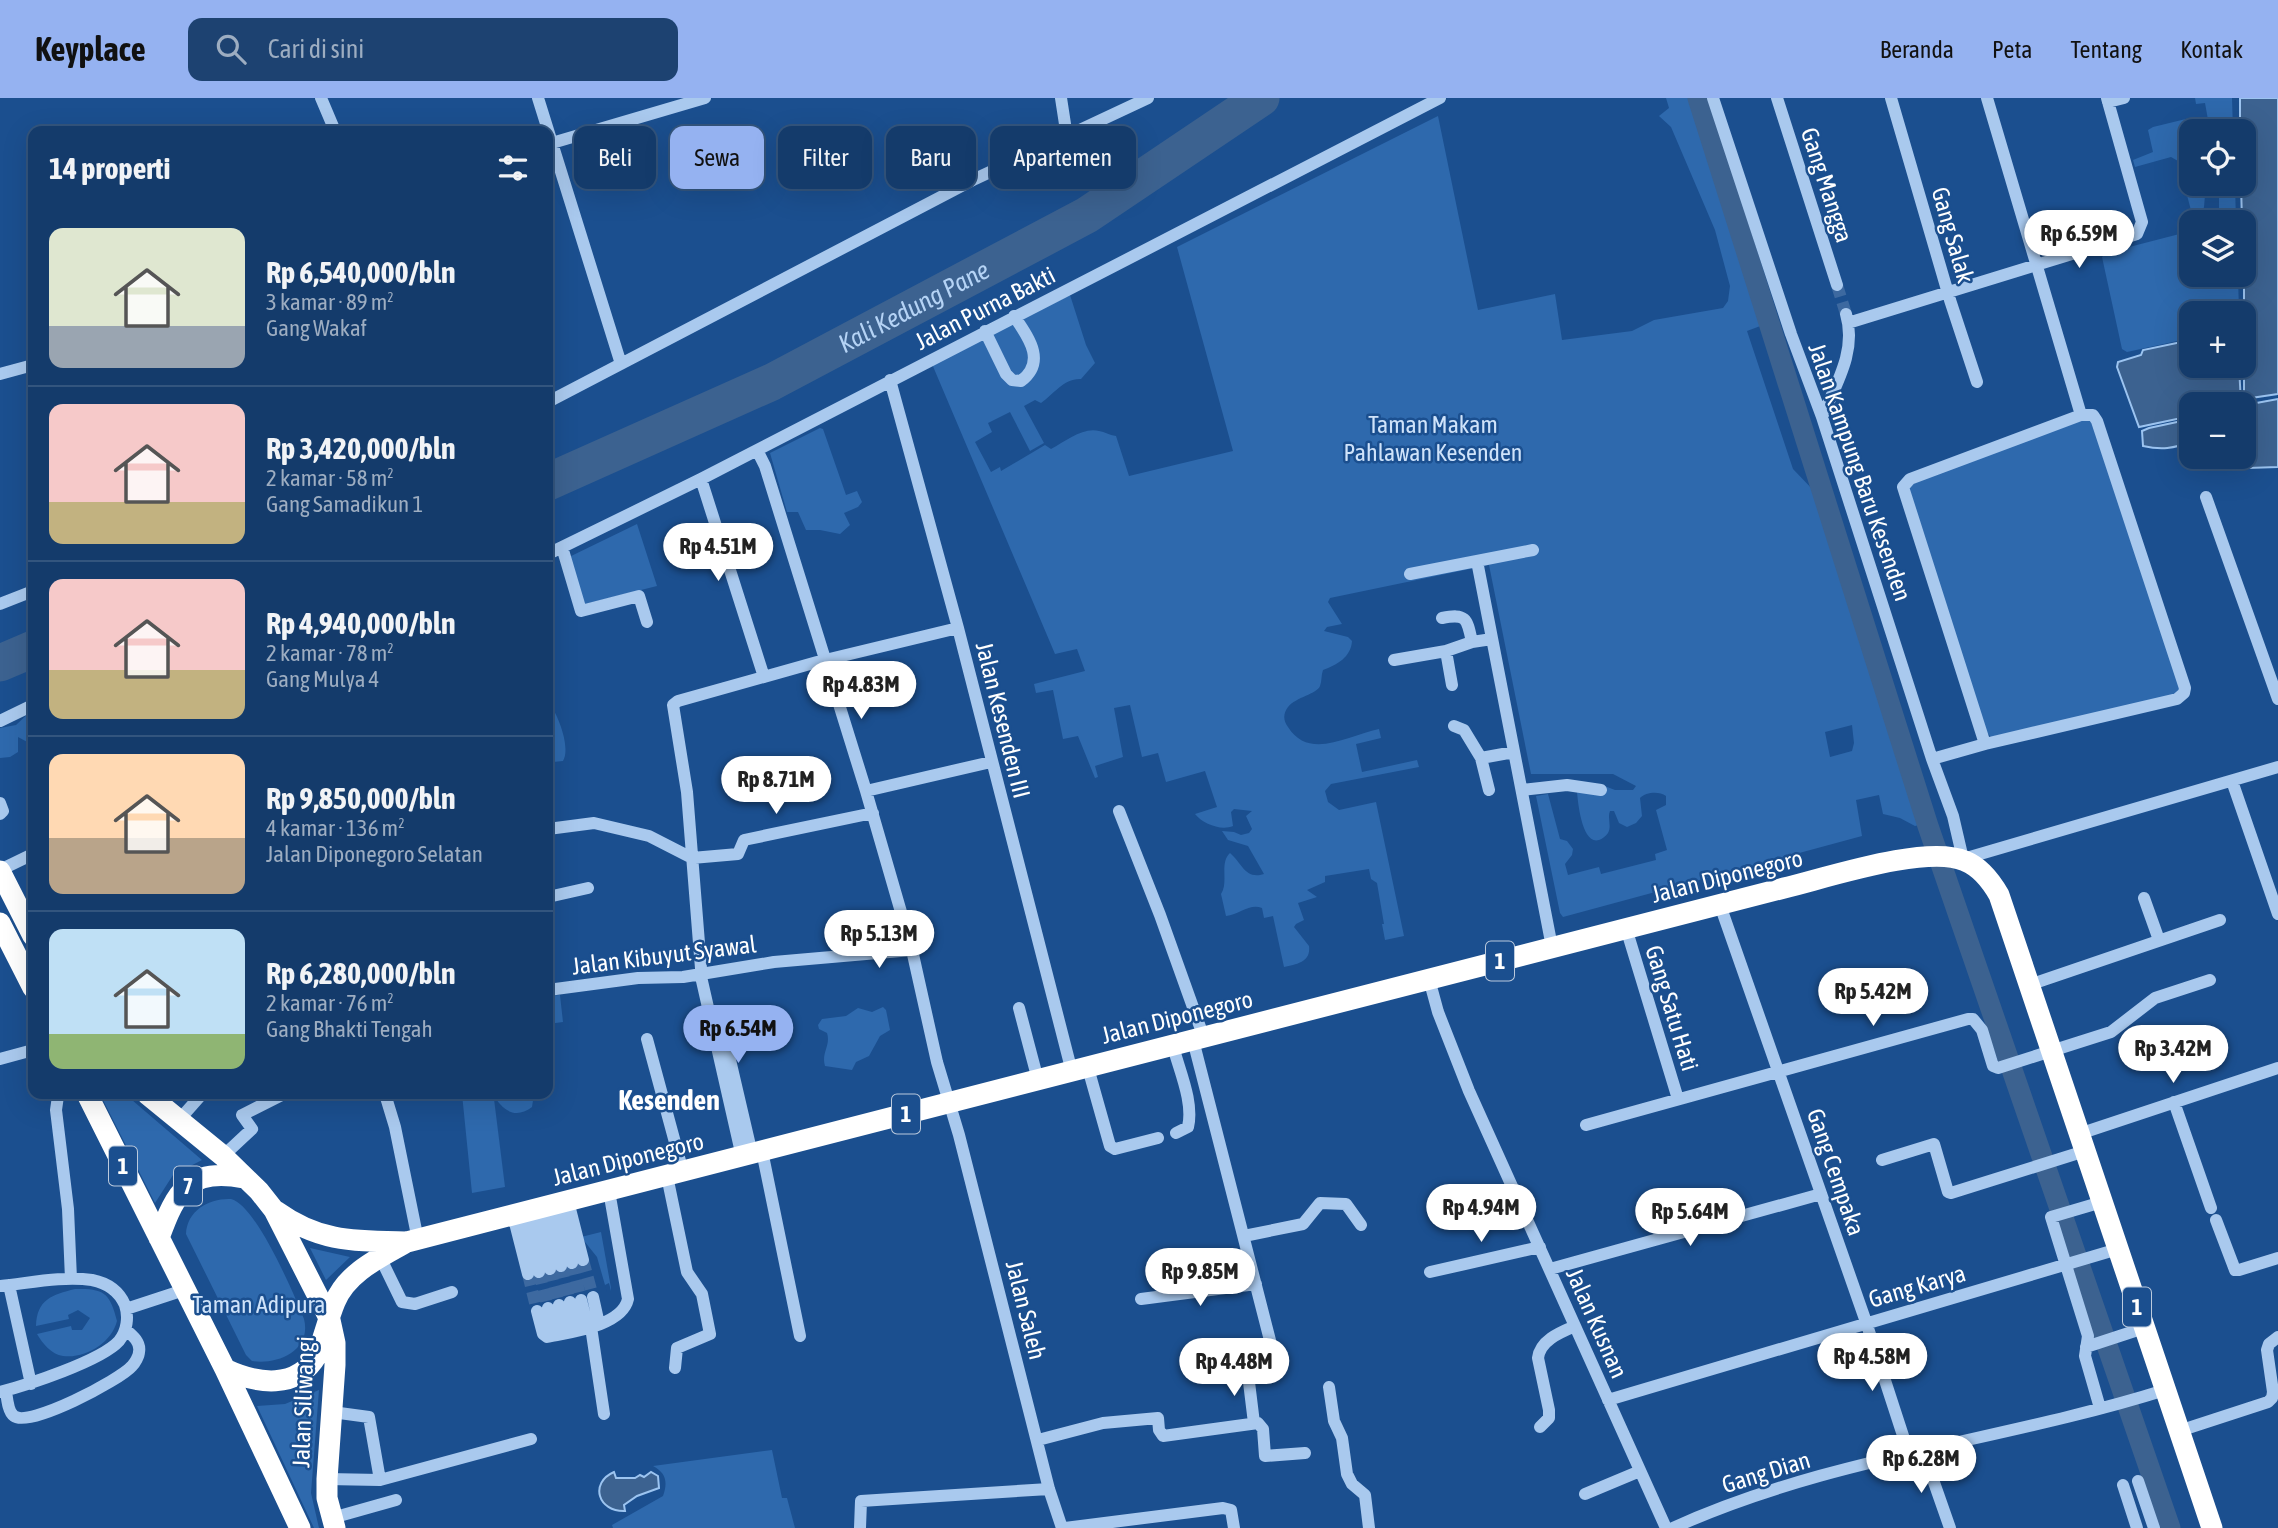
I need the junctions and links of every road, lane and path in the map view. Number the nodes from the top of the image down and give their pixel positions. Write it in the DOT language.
graph roads {
  1 [pos="321,98"];
  2 [pos="538,98"];
  3 [pos="705,98"];
  4 [pos="1060,98"];
  5 [pos="1148,98"];
  6 [pos="1440,98"];
  7 [pos="1713,98"];
  8 [pos="1777,98"];
  9 [pos="1891,98"];
  10 [pos="1987,98"];
  11 [pos="2124,98"];
  12 [pos="2108,100"];
  13 [pos="333,126"];
  14 [pos="547,126"];
  15 [pos="1065,126"];
  16 [pos="1090,126"];
  17 [pos="553,143"];
  18 [pos="553,146"];
  19 [pos="990,172"];
  20 [pos="2038,265"];
  21 [pos="1836,285"];
  22 [pos="1949,292"];
  23 [pos="1014,316"];
  24 [pos="985,331"];
  25 [pos="621,364"];
  26 [pos="28,366"];
  27 [pos="0,374"];
  28 [pos="890,380"];
  29 [pos="1977,382"];
  30 [pos="553,399"];
  31 [pos="2081,415"];
  32 [pos="1822,417"];
  33 [pos="757,450"];
  34 [pos="701,479"];
  35 [pos="2207,497"];
  36 [pos="562,547"];
  37 [pos="1533,550"];
  38 [pos="553,552"];
  39 [pos="1478,565"];
  40 [pos="1410,574"];
  41 [pos="28,593"];
  42 [pos="0,604"];
  43 [pos="1442,618"];
  44 [pos="647,622"];
  45 [pos="958,628"];
  46 [pos="1492,639"];
  47 [pos="1472,642"];
  48 [pos="1446,651"];
  49 [pos="1394,660"];
  50 [pos="824,661"];
  51 [pos="764,677"];
  52 [pos="1452,685"];
  53 [pos="2278,699"];
  54 [pos="28,708"];
  55 [pos="0,722"];
  56 [pos="1454,726"];
  57 [pos="1985,744"];
  58 [pos="1514,752"];
  59 [pos="1481,758"];
  60 [pos="1932,759"];
  61 [pos="991,762"];
  62 [pos="2278,767"];
  63 [pos="2232,781"];
  64 [pos="1489,790"];
  65 [pos="1522,790"];
  66 [pos="1601,790"];
  67 [pos="866,792"];
  68 [pos="0,803"];
  69 [pos="1119,811"];
  70 [pos="873,813"];
  71 [pos="0,814"];
  72 [pos="553,828"];
  73 [pos="28,857"];
  74 [pos="692,858"];
  75 [pos="1945,858"];
  76 [pos="0,871"];
  77 [pos="589,888"];
  78 [pos="553,896"];
  79 [pos="2144,898"];
  80 [pos="1720,905"];
  81 [pos="2278,914"];
  82 [pos="2220,920"];
  83 [pos="0,923"];
  84 [pos="28,926"];
  85 [pos="1626,928"];
  86 [pos="2159,940"];
  87 [pos="1552,947"];
  88 [pos="912,950"];
  89 [pos="703,974"];
  90 [pos="28,978"];
  91 [pos="1429,979"];
  92 [pos="2210,980"];
  93 [pos="2029,985"];
  94 [pos="553,989"];
  95 [pos="1019,1008"];
  96 [pos="723,1034"];
  97 [pos="648,1040"];
  98 [pos="1190,1041"];
  99 [pos="28,1051"];
  100 [pos="2052,1052"];
  101 [pos="0,1059"];
  102 [pos="2278,1068"];
  103 [pos="1080,1070"];
  104 [pos="1778,1072"];
  105 [pos="1038,1080"];
  106 [pos="58,1099"];
  107 [pos="90,1099"];
  108 [pos="153,1099"];
  109 [pos="198,1099"];
  110 [pos="274,1099"];
  111 [pos="387,1099"];
  112 [pos="1678,1099"];
  113 [pos="2174,1102"];
  114 [pos="948,1104"];
  115 [pos="179,1120"];
  116 [pos="1587,1125"];
  117 [pos="1175,1133"];
  118 [pos="1158,1138"];
  119 [pos="2082,1143"];
  120 [pos="752,1154"];
  121 [pos="223,1156"];
  122 [pos="1882,1160"];
  123 [pos="675,1174"];
  124 [pos="244,1178"];
  125 [pos="609,1191"];
  126 [pos="1821,1194"];
  127 [pos="2102,1202"];
  128 [pos="541,1208"];
  129 [pos="274,1210"];
  130 [pos="1361,1225"];
  131 [pos="1244,1236"];
  132 [pos="159,1238"];
  133 [pos="413,1241"];
  134 [pos="1540,1247"];
  135 [pos="2118,1250"];
  136 [pos="380,1257"];
  137 [pos="2278,1258"];
  138 [pos="2068,1264"];
  139 [pos="556,1267"];
  140 [pos="1550,1269"];
  141 [pos="1430,1272"];
  142 [pos="71,1279"];
  143 [pos="1256,1284"];
  144 [pos="4,1285"];
  145 [pos="184,1290"];
  146 [pos="452,1292"];
  147 [pos="1141,1299"];
  148 [pos="565,1304"];
  149 [pos="126,1309"];
  150 [pos="330,1320"];
  151 [pos="1866,1322"];
  152 [pos="2144,1328"];
  153 [pos="126,1330"];
  154 [pos="580,1330"];
  155 [pos="1567,1330"];
  156 [pos="800,1336"];
  157 [pos="2278,1337"];
  158 [pos="2090,1346"];
  159 [pos="675,1368"];
  160 [pos="225,1369"];
  161 [pos="31,1384"];
  162 [pos="1329,1387"];
  163 [pos="2165,1390"];
  164 [pos="3,1392"];
  165 [pos="1608,1400"];
  166 [pos="2100,1408"];
  167 [pos="332,1412"];
  168 [pos="604,1414"];
  169 [pos="1254,1423"];
  170 [pos="1540,1427"];
  171 [pos="2179,1431"];
  172 [pos="531,1439"];
  173 [pos="1038,1440"];
  174 [pos="1923,1451"];
  175 [pos="1305,1453"];
  176 [pos="1909,1454"];
  177 [pos="1630,1475"];
  178 [pos="327,1479"];
  179 [pos="380,1480"];
  180 [pos="2138,1481"];
  181 [pos="2123,1485"];
  182 [pos="1049,1489"];
  183 [pos="1585,1494"];
  184 [pos="396,1500"];
  185 [pos="333,1523"];
  186 [pos="2207,1527"];
  187 [pos="300,1528"];
  188 [pos="860,1528"];
  189 [pos="1063,1528"];
  190 [pos="1234,1528"];
  191 [pos="1369,1528"];
  192 [pos="1667,1528"];
  193 [pos="1673,1528"];
  194 [pos="1950,1528"];
  195 [pos="2137,1528"];
  196 [pos="2154,1528"];
  1 -- 13 [label="street"];
  2 -- 14 [label="street"];
  3 -- 17 [label="street"];
  4 -- 15 [label="street"];
  5 -- 16 [label="street"];
  6 -- 23 [label="street, Jalan Purna Bakti"];
  7 -- 32 [label="street, Jalan Kampung Baru Kesenden"];
  8 -- 21 [label="street, Gang Mangga"];
  9 -- 22 [label="street, Gang Salak"];
  10 -- 20 [label="street"];
  11 -- 12 [label="street"];
  12 -- 20 [label="street"];
  18 -- 25 [label="street"];
  19 -- 25 [label="street"];
  20 -- 22 [label="street"];
  20 -- 31 [label="street"];
  22 -- 29 [label="street, Gang Salak"];
  22 -- 32 [label="street"];
  23 -- 24 [label="street, Jalan Purna Bakti"];
  23 -- 24 [label="street"];
  24 -- 28 [label="street, Jalan Purna Bakti"];
  25 -- 30 [label="street"];
  26 -- 27 [label="street"];
  28 -- 33 [label="street, Jalan Purna Bakti"];
  28 -- 45 [label="street, Jalan Kesenden III"];
  31 -- 57 [label="street"];
  31 -- 57 [label="street"];
  32 -- 60 [label="street, Jalan Kampung Baru Kesenden"];
  33 -- 34 [label="street, Jalan Purna Bakti"];
  33 -- 50 [label="street, Jalan Saleh"];
  34 -- 36 [label="street, Jalan Purna Bakti"];
  34 -- 51 [label="street"];
  35 -- 53 [label="street"];
  36 -- 38 [label="street, Jalan Purna Bakti"];
  36 -- 44 [label="street"];
  37 -- 39 [label="street"];
  39 -- 40 [label="street"];
  39 -- 46 [label="street"];
  41 -- 42 [label="street"];
  43 -- 47 [label="street"];
  45 -- 50 [label="street"];
  45 -- 61 [label="street, Jalan Kesenden III"];
  46 -- 47 [label="street"];
  46 -- 58 [label="street"];
  47 -- 48 [label="street"];
  48 -- 49 [label="street"];
  48 -- 52 [label="street"];
  50 -- 51 [label="street"];
  50 -- 67 [label="street, Jalan Saleh"];
  51 -- 74 [label="street"];
  54 -- 55 [label="street"];
  56 -- 59 [label="street"];
  57 -- 60 [label="street"];
  58 -- 59 [label="street"];
  58 -- 65 [label="street"];
  59 -- 64 [label="street"];
  60 -- 75 [label="street, Jalan Kampung Baru Kesenden"];
  61 -- 67 [label="street"];
  61 -- 103 [label="street, Jalan Kesenden III"];
  62 -- 63 [label="street"];
  63 -- 75 [label="street"];
  63 -- 81 [label="street"];
  65 -- 66 [label="street"];
  65 -- 87 [label="street"];
  67 -- 70 [label="street, Jalan Saleh"];
  68 -- 71 [label="street"];
  69 -- 98 [label="street"];
  70 -- 74 [label="street"];
  70 -- 88 [label="street, Jalan Saleh"];
  72 -- 74 [label="street"];
  73 -- 76 [label="street"];
  74 -- 89 [label="street"];
  75 -- 80 [label="highway, Jalan Diponegoro / 1"];
  75 -- 93 [label="highway, 1"];
  76 -- 84 [label="highway"];
  77 -- 78 [label="street"];
  79 -- 86 [label="street"];
  80 -- 85 [label="highway, Jalan Diponegoro / 1"];
  80 -- 104 [label="street, Gang Cempaka"];
  82 -- 86 [label="street"];
  83 -- 90 [label="highway"];
  85 -- 87 [label="highway, Jalan Diponegoro / 1"];
  85 -- 112 [label="street, Gang Satu Hati"];
  86 -- 93 [label="street"];
  87 -- 91 [label="highway, Jalan Diponegoro / 1"];
  88 -- 89 [label="street, Jalan Kibuyut Syawal"];
  88 -- 114 [label="street, Jalan Saleh"];
  89 -- 94 [label="street, Jalan Kibuyut Syawal"];
  89 -- 120 [label="street"];
  91 -- 98 [label="highway, Jalan Diponegoro / 1"];
  91 -- 134 [label="street, Jalan Kusnan"];
  92 -- 100 [label="street"];
  93 -- 100 [label="highway, 1"];
  95 -- 105 [label="street"];
  96 -- 120 [label="street"];
  97 -- 123 [label="street"];
  98 -- 103 [label="highway, Jalan Diponegoro / 1"];
  98 -- 117 [label="street"];
  98 -- 131 [label="street"];
  99 -- 101 [label="street"];
  100 -- 104 [label="street"];
  100 -- 119 [label="highway, 1"];
  102 -- 113 [label="street"];
  103 -- 105 [label="highway, Jalan Diponegoro / 1"];
  103 -- 118 [label="street, Jalan Kesenden III"];
  104 -- 112 [label="street"];
  104 -- 126 [label="street, Gang Cempaka"];
  105 -- 114 [label="highway, Jalan Diponegoro / 1"];
  106 -- 142 [label="street"];
  107 -- 132 [label="highway, Jalan Siliwangi / 1"];
  108 -- 115 [label="highway, Jalan Siliwangi / 1"];
  109 -- 115 [label="street"];
  110 -- 121 [label="street"];
  111 -- 133 [label="street"];
  112 -- 116 [label="street"];
  113 -- 119 [label="street"];
  113 -- 137 [label="street"];
  114 -- 120 [label="highway, Jalan Diponegoro / 1"];
  114 -- 173 [label="street, Jalan Saleh"];
  115 -- 121 [label="highway, Jalan Siliwangi / 1"];
  119 -- 122 [label="street"];
  119 -- 127 [label="highway, 1"];
  120 -- 123 [label="highway, Jalan Diponegoro / 1"];
  120 -- 156 [label="street"];
  121 -- 124 [label="highway, Jalan Siliwangi / 1"];
  123 -- 125 [label="highway, Jalan Diponegoro / 1"];
  123 -- 159 [label="street"];
  124 -- 129 [label="highway, Jalan Siliwangi / 1"];
  124 -- 132 [label="highway, 7"];
  125 -- 128 [label="highway, Jalan Diponegoro / 1"];
  125 -- 154 [label="street"];
  126 -- 140 [label="street"];
  126 -- 151 [label="street, Gang Cempaka"];
  127 -- 135 [label="highway, 1"];
  127 -- 138 [label="street"];
  128 -- 133 [label="highway, Jalan Diponegoro / 1"];
  128 -- 139 [label="street"];
  128 -- 139 [label="street"];
  128 -- 139 [label="street"];
  129 -- 133 [label="highway, 1"];
  129 -- 150 [label="highway, Jalan Siliwangi / 1"];
  130 -- 131 [label="street"];
  131 -- 143 [label="street"];
  132 -- 145 [label="highway, Jalan Siliwangi / 1"];
  133 -- 136 [label="highway, 1"];
  134 -- 140 [label="street, Jalan Kusnan"];
  134 -- 141 [label="street"];
  135 -- 138 [label="street, Gang Karya"];
  135 -- 152 [label="highway, 1"];
  136 -- 146 [label="street"];
  136 -- 150 [label="highway, 1"];
  138 -- 151 [label="street, Gang Karya"];
  138 -- 158 [label="street"];
  140 -- 155 [label="street, Jalan Kusnan"];
  142 -- 144 [label="street"];
  142 -- 149 [label="street"];
  143 -- 147 [label="street"];
  143 -- 169 [label="street"];
  144 -- 161 [label="street"];
  145 -- 149 [label="street"];
  145 -- 160 [label="highway, Jalan Siliwangi / 1"];
  148 -- 154 [label="street"];
  148 -- 154 [label="street"];
  148 -- 154 [label="street"];
  149 -- 153 [label="street"];
  150 -- 160 [label="highway, 1"];
  150 -- 167 [label="highway, Jalan Siliwangi"];
  151 -- 165 [label="street, Gang Karya"];
  151 -- 176 [label="street, Gang Cempaka"];
  152 -- 158 [label="street"];
  152 -- 163 [label="highway, 1"];
  153 -- 161 [label="street"];
  153 -- 164 [label="street"];
  154 -- 168 [label="street"];
  155 -- 165 [label="street, Jalan Kusnan"];
  155 -- 170 [label="street"];
  157 -- 171 [label="street"];
  158 -- 166 [label="street"];
  160 -- 187 [label="highway, Jalan Siliwangi"];
  161 -- 164 [label="street"];
  162 -- 191 [label="street"];
  163 -- 166 [label="street, Gang Dian"];
  163 -- 171 [label="highway, 1"];
  165 -- 177 [label="street, Jalan Kusnan"];
  166 -- 174 [label="street, Gang Dian"];
  167 -- 178 [label="highway, Jalan Siliwangi"];
  167 -- 179 [label="street"];
  169 -- 173 [label="street"];
  169 -- 175 [label="street"];
  171 -- 186 [label="highway, 1"];
  172 -- 179 [label="street"];
  173 -- 182 [label="street, Jalan Saleh"];
  174 -- 176 [label="street, Gang Dian"];
  174 -- 194 [label="street"];
  176 -- 193 [label="street, Gang Dian"];
  177 -- 183 [label="street"];
  177 -- 192 [label="street, Jalan Kusnan"];
  178 -- 179 [label="street"];
  178 -- 185 [label="highway, Jalan Siliwangi"];
  180 -- 196 [label="street"];
  181 -- 195 [label="street"];
  182 -- 188 [label="street"];
  182 -- 189 [label="street, Jalan Saleh"];
  184 -- 185 [label="street"];
  189 -- 190 [label="street"];
}
